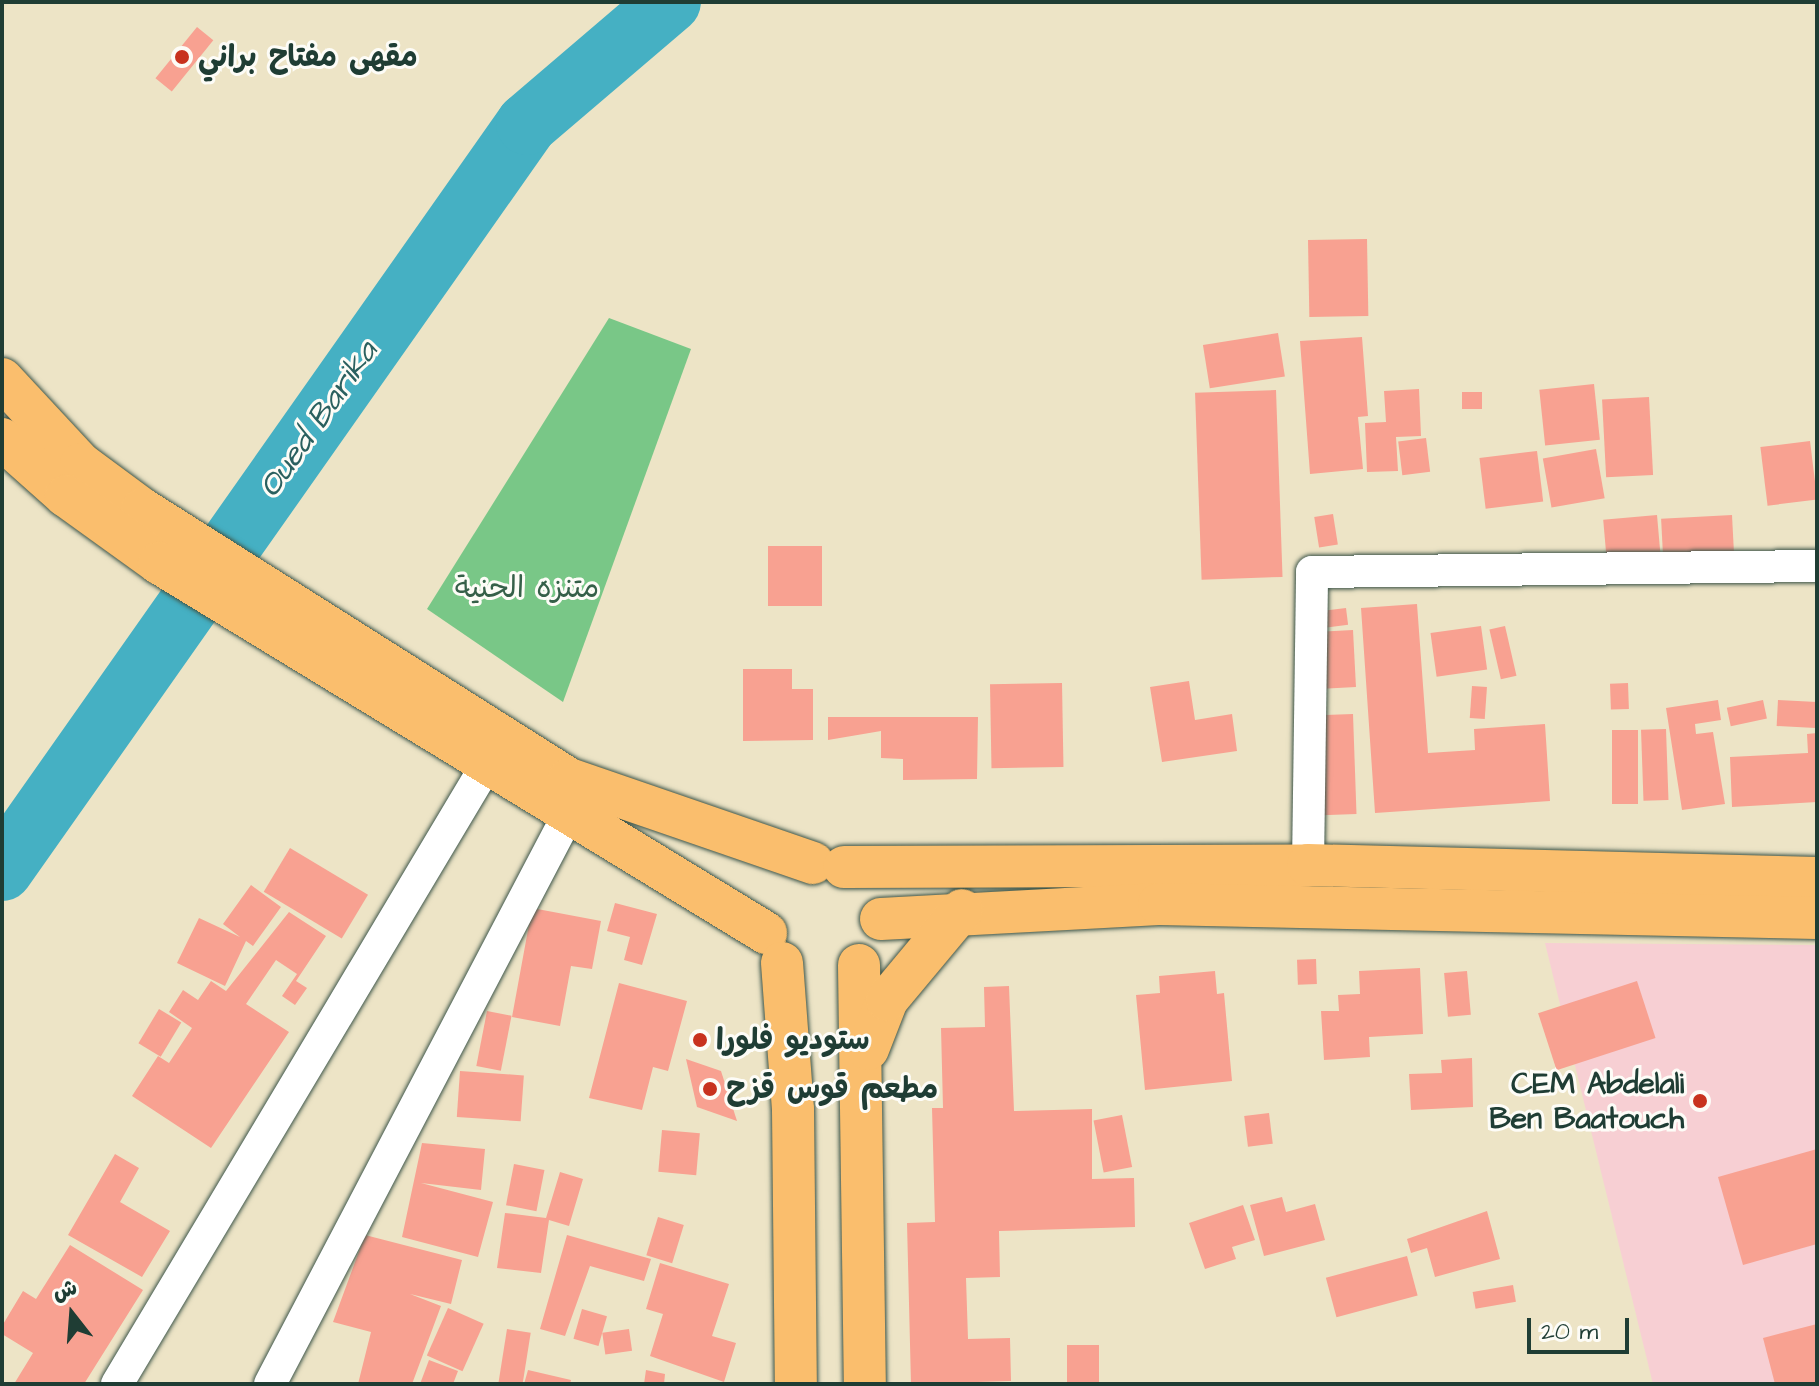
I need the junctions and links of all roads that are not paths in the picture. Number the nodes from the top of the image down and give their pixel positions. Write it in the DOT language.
graph roads {
  1 [pos="2,379"];
  2 [pos="2,439"];
  3 [pos="73,480"];
  4 [pos="1817,566"];
  5 [pos="415,702"];
  6 [pos="486,766"];
  7 [pos="567,817"];
  8 [pos="829,865"];
  9 [pos="1308,865"];
  10 [pos="1817,878"];
  11 [pos="962,910"];
  12 [pos="1817,918"];
  13 [pos="881,919"];
  14 [pos="774,948"];
  15 [pos="859,965"];
  16 [pos="862,1065"];
  17 [pos="117,1384"];
  18 [pos="270,1384"];
  19 [pos="796,1384"];
  20 [pos="865,1384"];
  1 -- 3 [label="main road"];
  2 -- 3 [label="main road"];
  3 -- 5 [label="main road"];
  4 -- 9 [label="street"];
  5 -- 6 [label="main road"];
  5 -- 8 [label="main road"];
  6 -- 7 [label="main road"];
  6 -- 17 [label="street"];
  7 -- 14 [label="main road"];
  7 -- 18 [label="street"];
  8 -- 9 [label="main road"];
  8 -- 13 [label="main road"];
  8 -- 14 [label="main road"];
  9 -- 10 [label="main road"];
  11 -- 12 [label="main road"];
  11 -- 13 [label="main road"];
  11 -- 16 [label="main road"];
  13 -- 15 [label="main road"];
  14 -- 15 [label="main road"];
  14 -- 19 [label="main road"];
  15 -- 16 [label="main road"];
  16 -- 20 [label="main road"];
}
